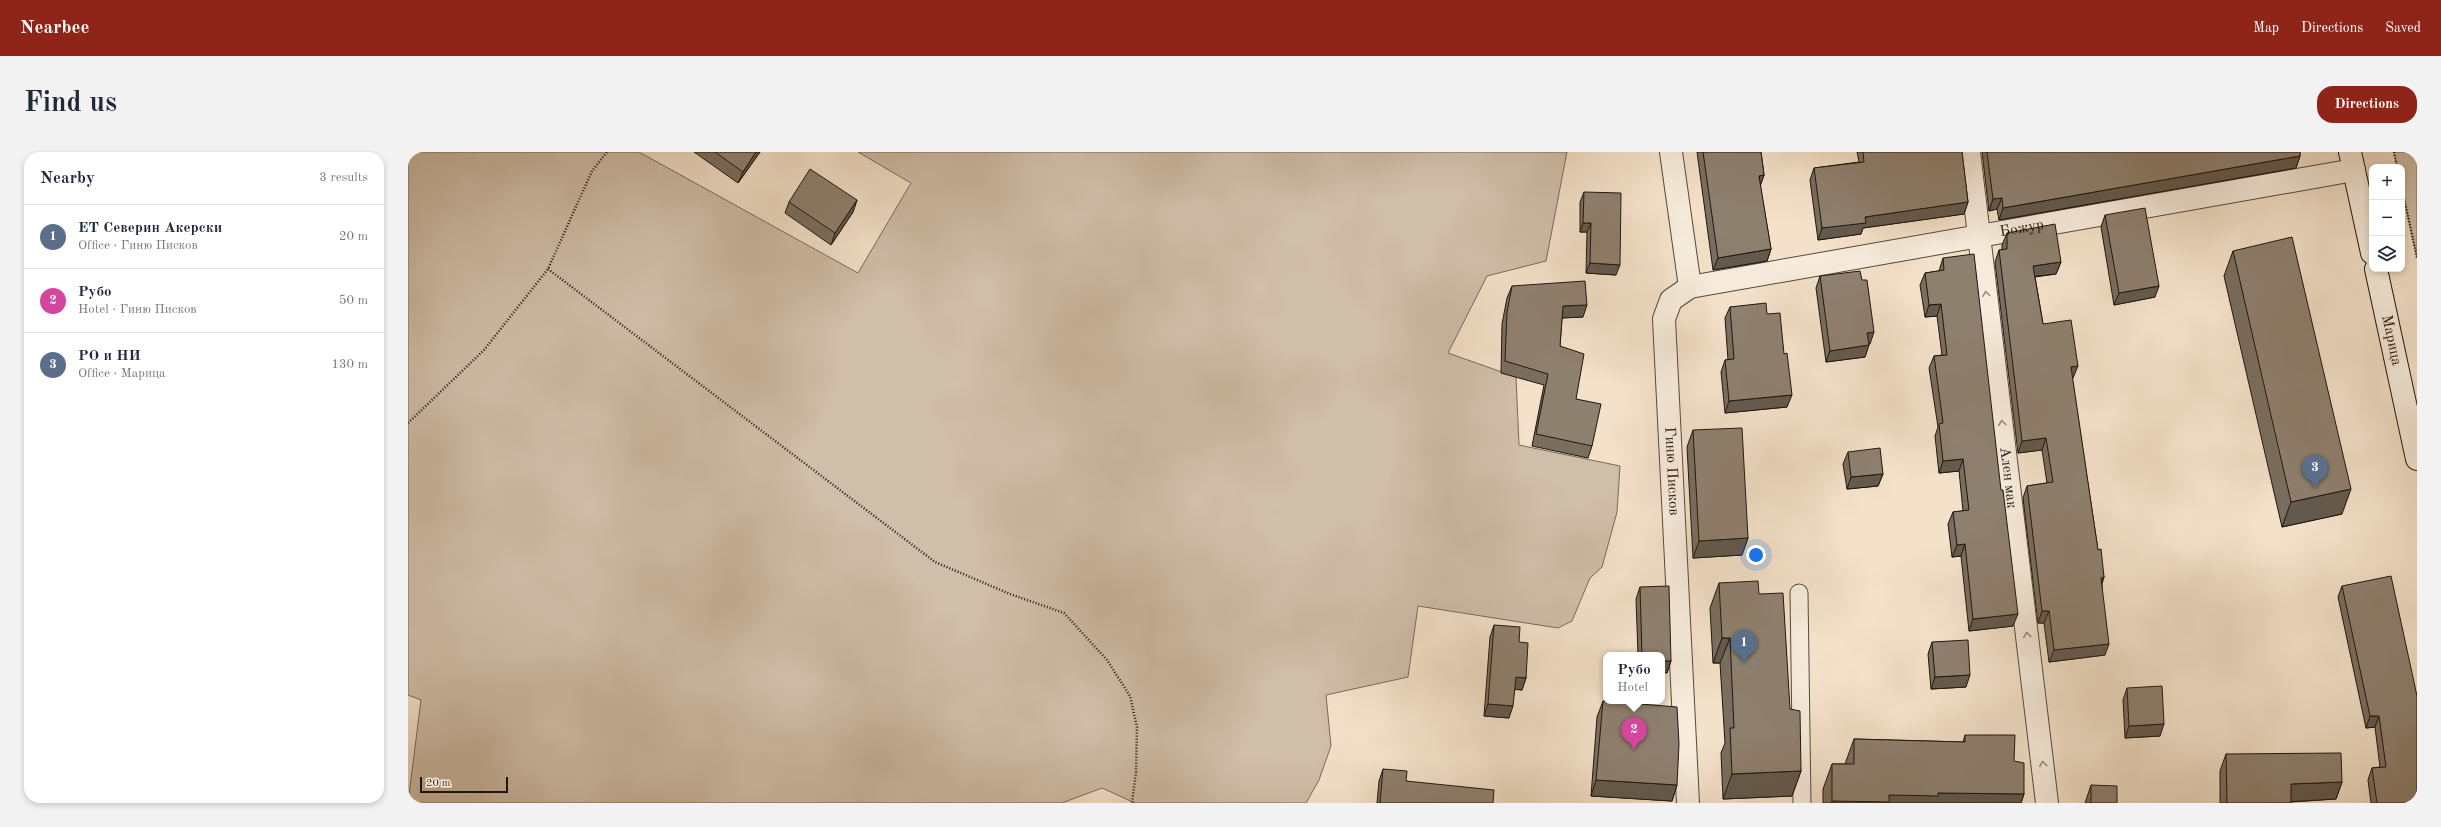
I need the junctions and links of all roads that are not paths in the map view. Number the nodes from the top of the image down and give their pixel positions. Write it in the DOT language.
graph roads {
  1 [pos="1671,152"];
  2 [pos="1969,152"];
  3 [pos="2352,161"];
  4 [pos="1979,234"];
  5 [pos="2369,238"];
  6 [pos="2377,272"];
  7 [pos="1690,287"];
  8 [pos="2417,459"];
  9 [pos="1799,593"];
  10 [pos="1688,803"];
  11 [pos="1802,803"];
  12 [pos="2047,803"];
  1 -- 7 [label="street"];
  2 -- 4 [label="street, Ален мак"];
  3 -- 4 [label="street, Божур"];
  3 -- 5 [label="street"];
  4 -- 7 [label="street, Божур"];
  12 -- 4 [label="street, Ален мак, one-way"];
  6 -- 8 [label="street, Марица"];
  7 -- 10 [label="street, Гиню Писков"];
  9 -- 11 [label="lane"];
}
